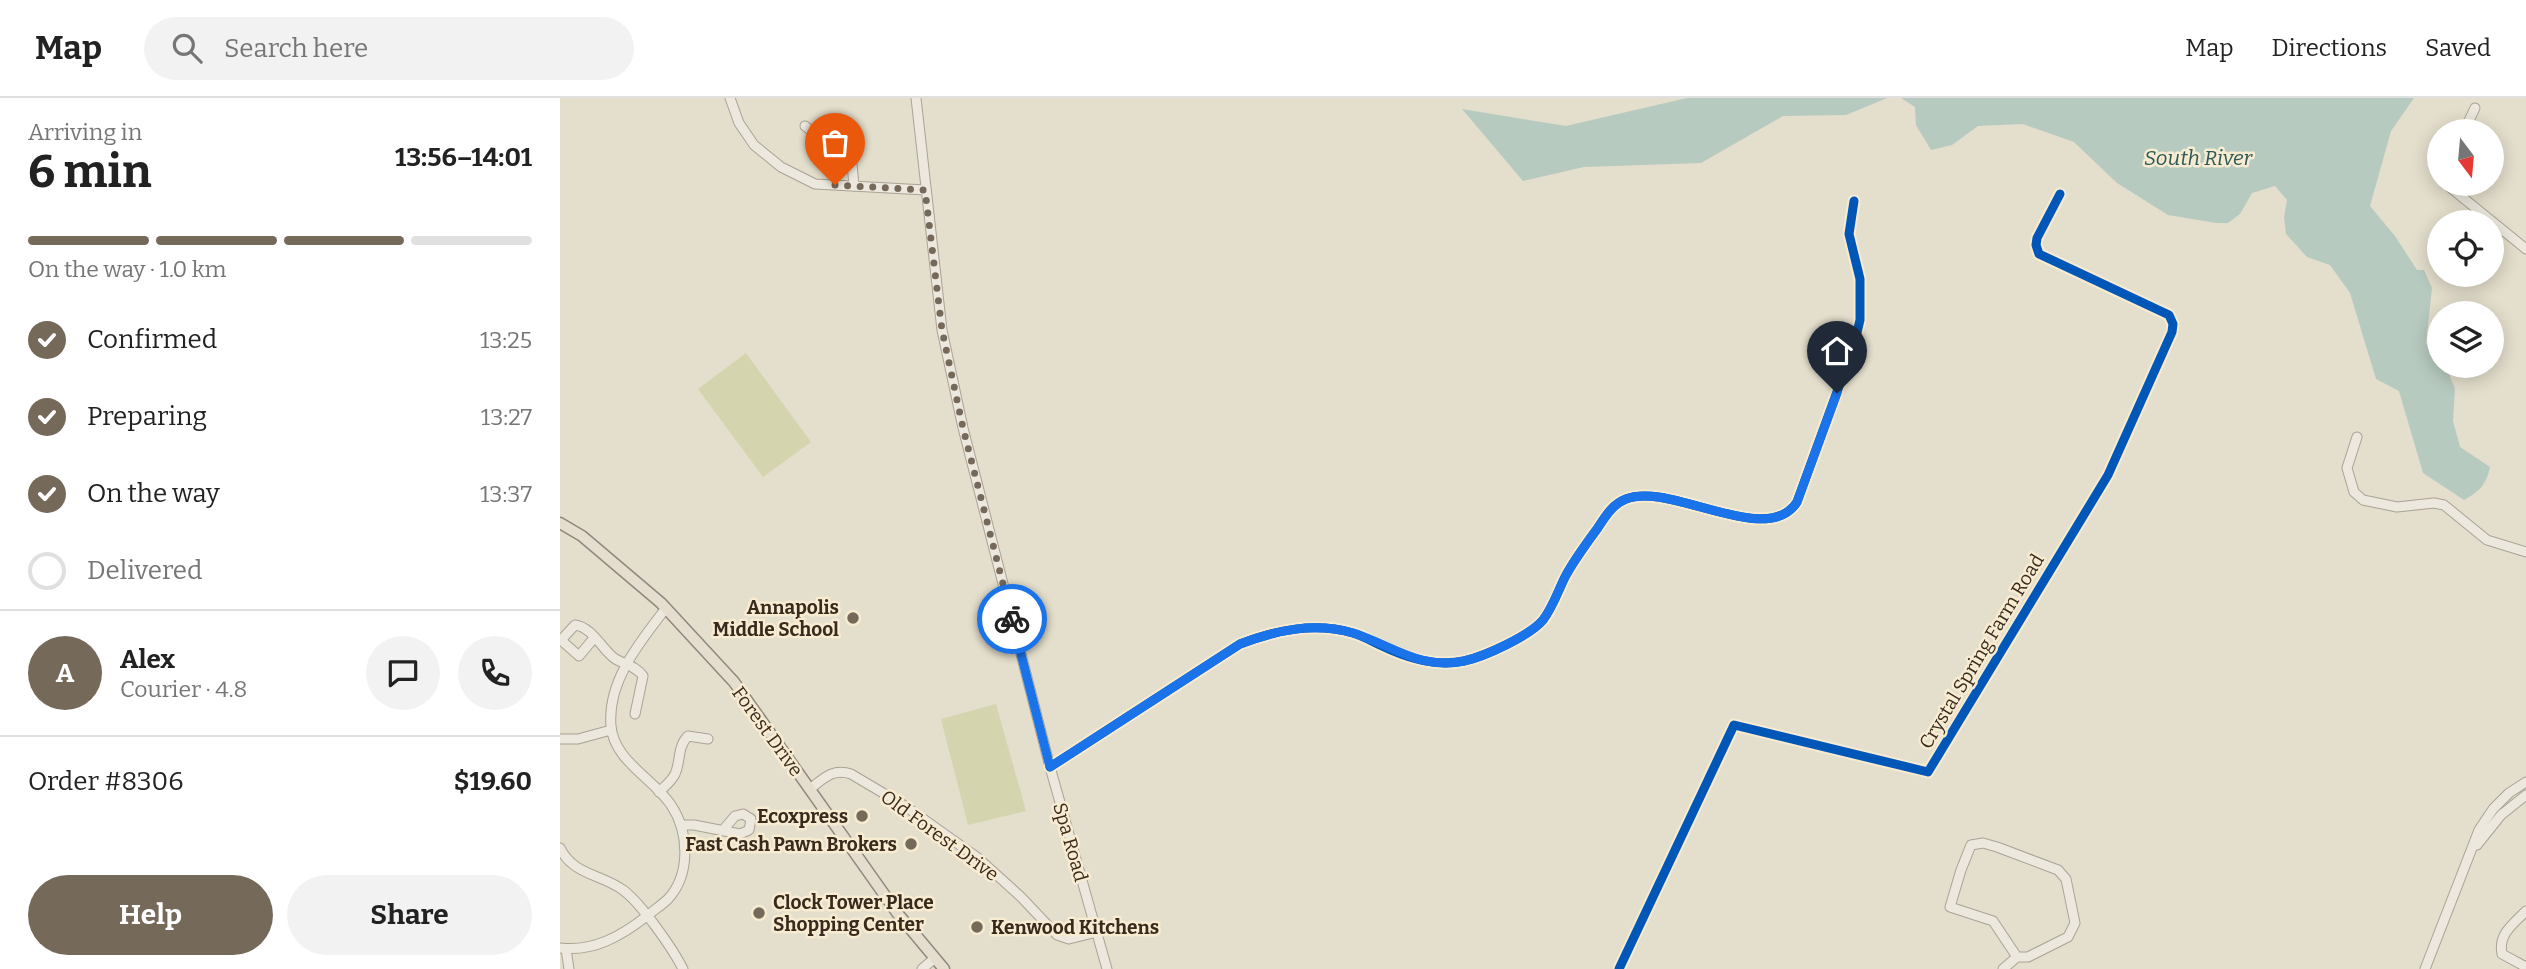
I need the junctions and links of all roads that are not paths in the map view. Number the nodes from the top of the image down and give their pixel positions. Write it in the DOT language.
graph roads {
  1 [pos="730,98"];
  2 [pos="916,98"];
  3 [pos="2475,108"];
  4 [pos="2470,119"];
  5 [pos="805,126"];
  6 [pos="854,186"];
  7 [pos="925,190"];
  8 [pos="2060,194"];
  9 [pos="2461,196"];
  10 [pos="1854,201"];
  11 [pos="2526,249"];
  12 [pos="2357,437"];
  13 [pos="560,523"];
  14 [pos="2526,552"];
  15 [pos="666,608"];
  16 [pos="594,638"];
  17 [pos="626,664"];
  18 [pos="635,714"];
  19 [pos="611,730"];
  20 [pos="560,739"];
  21 [pos="708,739"];
  22 [pos="1050,767"];
  23 [pos="2526,782"];
  24 [pos="810,789"];
  25 [pos="659,792"];
  26 [pos="2526,795"];
  27 [pos="681,825"];
  28 [pos="723,830"];
  29 [pos="560,848"];
  30 [pos="2468,858"];
  31 [pos="2526,911"];
  32 [pos="646,916"];
  33 [pos="1097,932"];
  34 [pos="563,948"];
  35 [pos="2017,957"];
  36 [pos="934,958"];
  37 [pos="2526,967"];
  38 [pos="569,969"];
  39 [pos="683,969"];
  40 [pos="922,969"];
  41 [pos="944,969"];
  42 [pos="1107,969"];
  43 [pos="1619,969"];
  44 [pos="2003,969"];
  45 [pos="2425,969"];
  1 -- 6 [label="street"];
  2 -- 7 [label="street, Spa Road"];
  3 -- 4 [label="street"];
  5 -- 6 [label="street"];
  6 -- 7 [label="street"];
  7 -- 22 [label="street, Spa Road"];
  8 -- 43 [label="street, Crystal Spring Farm Road"];
  9 -- 11 [label="street"];
  10 -- 22 [label="street"];
  12 -- 14 [label="street"];
  13 -- 15 [label="main road, Forest Drive"];
  15 -- 17 [label="street"];
  15 -- 24 [label="main road, Forest Drive"];
  16 -- 17 [label="street"];
  17 -- 18 [label="street"];
  17 -- 19 [label="street"];
  19 -- 20 [label="street"];
  19 -- 25 [label="street"];
  21 -- 25 [label="street"];
  22 -- 33 [label="street, Spa Road"];
  23 -- 30 [label="street"];
  24 -- 33 [label="street, Old Forest Drive"];
  24 -- 36 [label="main road, Forest Drive"];
  25 -- 27 [label="street"];
  26 -- 30 [label="street"];
  27 -- 28 [label="street"];
  27 -- 32 [label="street"];
  29 -- 32 [label="street"];
  30 -- 45 [label="street"];
  31 -- 37 [label="street"];
  32 -- 34 [label="street"];
  32 -- 39 [label="street"];
  33 -- 42 [label="street, Spa Road"];
  34 -- 38 [label="street"];
  35 -- 35 [label="street"];
  35 -- 44 [label="street"];
  36 -- 40 [label="street"];
  36 -- 41 [label="main road, Forest Drive"];
}
